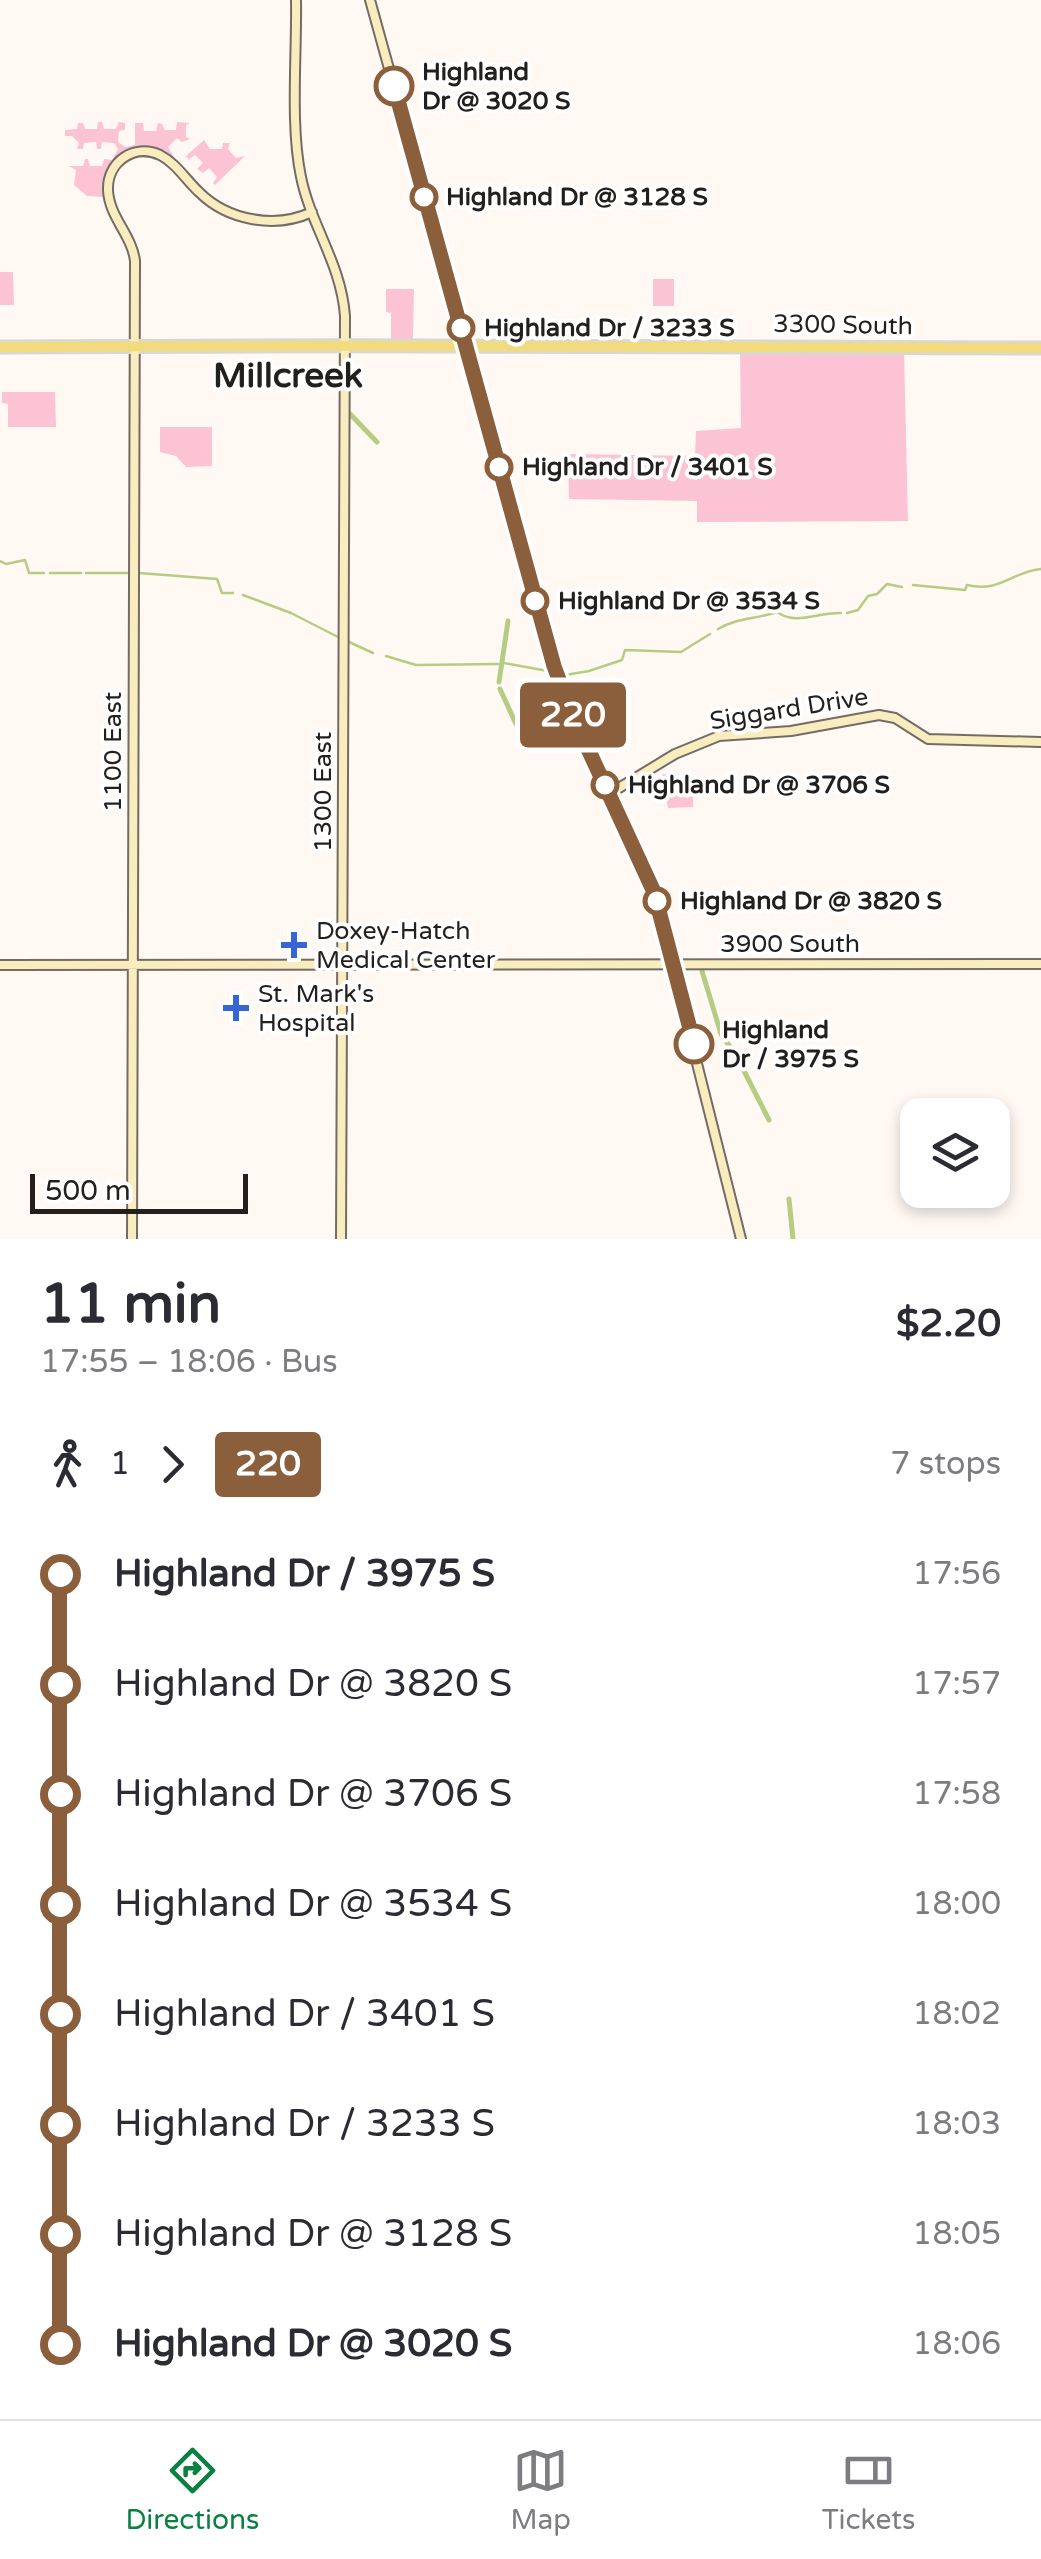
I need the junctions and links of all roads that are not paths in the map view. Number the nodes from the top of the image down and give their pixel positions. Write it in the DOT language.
graph roads {
  1 [pos="296,0"];
  2 [pos="370,0"];
  3 [pos="312,212"];
  4 [pos="345,345"];
  5 [pos="135,346"];
  6 [pos="466,346"];
  7 [pos="0,347"];
  8 [pos="1041,348"];
  9 [pos="1041,742"];
  10 [pos="608,794"];
  11 [pos="673,964"];
  12 [pos="1041,964"];
  13 [pos="342,965"];
  14 [pos="0,966"];
  15 [pos="133,966"];
  16 [pos="132,1239"];
  17 [pos="342,1239"];
  18 [pos="741,1239"];
  1 -- 3 [label="main road, 1300 East"];
  2 -- 6 [label="main road"];
  3 -- 4 [label="main road, 1300 East"];
  3 -- 5 [label="main road, 1100 East"];
  4 -- 5 [label="main road, 3300 South"];
  4 -- 6 [label="main road, 3300 South"];
  4 -- 13 [label="main road, 1300 East"];
  5 -- 7 [label="main road, 3300 South"];
  5 -- 15 [label="main road, 1100 East"];
  6 -- 8 [label="main road, 3300 South"];
  6 -- 10 [label="main road"];
  9 -- 10 [label="main road, Siggard Drive"];
  10 -- 11 [label="main road"];
  11 -- 12 [label="main road, 3900 South"];
  11 -- 13 [label="main road, 3900 South"];
  11 -- 18 [label="main road"];
  13 -- 15 [label="main road, 3900 South"];
  13 -- 17 [label="main road, 1300 East"];
  14 -- 15 [label="main road, 3900 South"];
  15 -- 16 [label="main road, 1100 East"];
}
